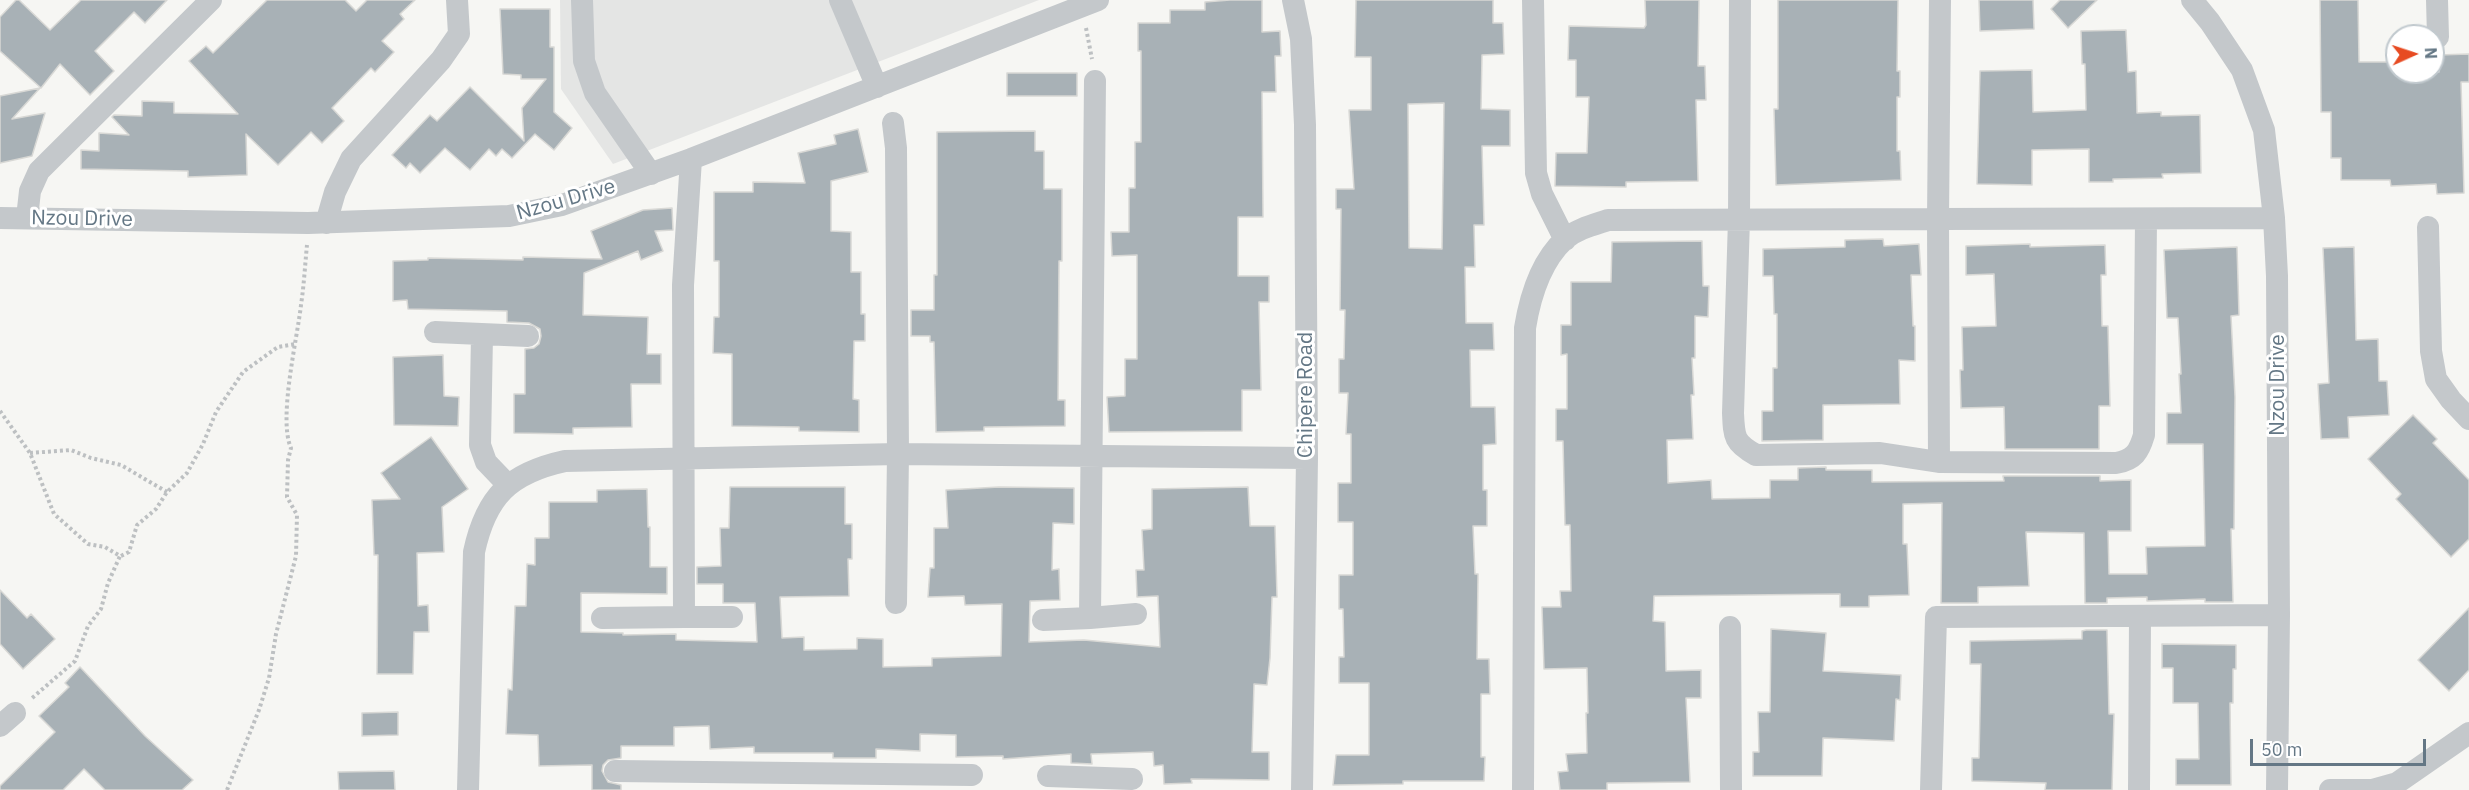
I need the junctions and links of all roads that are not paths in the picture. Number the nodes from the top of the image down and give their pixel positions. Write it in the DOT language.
graph roads {
  1 [pos="211,0"];
  2 [pos="457,0"];
  3 [pos="582,0"];
  4 [pos="840,0"];
  5 [pos="1293,0"];
  6 [pos="1533,0"];
  7 [pos="1740,0"];
  8 [pos="1940,0"];
  9 [pos="2192,0"];
  10 [pos="2437,0"];
  11 [pos="1084,2"];
  12 [pos="2438,24"];
  13 [pos="1095,81"];
  14 [pos="877,87"];
  15 [pos="893,123"];
  16 [pos="691,159"];
  17 [pos="651,174"];
  18 [pos="0,218"];
  19 [pos="27,218"];
  20 [pos="2274,218"];
  21 [pos="1739,219"];
  22 [pos="1938,220"];
  23 [pos="2146,220"];
  24 [pos="317,223"];
  25 [pos="2428,227"];
  26 [pos="1565,240"];
  27 [pos="435,332"];
  28 [pos="482,335"];
  29 [pos="528,336"];
  30 [pos="2469,419"];
  31 [pos="898,454"];
  32 [pos="1091,456"];
  33 [pos="685,458"];
  34 [pos="1307,458"];
  35 [pos="1939,462"];
  36 [pos="507,484"];
  37 [pos="896,603"];
  38 [pos="1136,614"];
  39 [pos="2279,615"];
  40 [pos="684,616"];
  41 [pos="732,617"];
  42 [pos="2140,617"];
  43 [pos="602,618"];
  44 [pos="1090,618"];
  45 [pos="1043,620"];
  46 [pos="1730,627"];
  47 [pos="2467,738"];
  48 [pos="615,771"];
  49 [pos="972,775"];
  50 [pos="1048,776"];
  51 [pos="1132,779"];
  52 [pos="685,781"];
  53 [pos="890,782"];
  54 [pos="1092,784"];
  55 [pos="468,790"];
  56 [pos="1302,790"];
  57 [pos="1523,790"];
  58 [pos="1731,790"];
  59 [pos="1931,790"];
  60 [pos="2139,790"];
  61 [pos="2277,790"];
  62 [pos="2330,790"];
  1 -- 19 [label="street"];
  2 -- 24 [label="street"];
  3 -- 17 [label="street"];
  4 -- 14 [label="street"];
  5 -- 34 [label="street, Chipere Road"];
  6 -- 26 [label="street"];
  7 -- 21 [label="street"];
  8 -- 22 [label="street"];
  9 -- 20 [label="street, Nzou Drive"];
  10 -- 12 [label="street"];
  11 -- 14 [label="street, Nzou Drive"];
  13 -- 32 [label="street"];
  14 -- 16 [label="street, Nzou Drive"];
  15 -- 31 [label="street"];
  16 -- 17 [label="street, Nzou Drive"];
  16 -- 33 [label="street"];
  17 -- 24 [label="street, Nzou Drive"];
  18 -- 19 [label="street, Nzou Drive"];
  19 -- 24 [label="street, Nzou Drive"];
  20 -- 23 [label="street"];
  20 -- 39 [label="street, Nzou Drive"];
  21 -- 22 [label="street"];
  21 -- 26 [label="street"];
  21 -- 35 [label="street"];
  22 -- 23 [label="street"];
  22 -- 35 [label="street"];
  23 -- 35 [label="street"];
  25 -- 30 [label="street"];
  26 -- 57 [label="street"];
  27 -- 28 [label="street"];
  28 -- 29 [label="street"];
  28 -- 36 [label="street"];
  31 -- 32 [label="street"];
  31 -- 33 [label="street"];
  31 -- 37 [label="street"];
  32 -- 34 [label="street"];
  32 -- 44 [label="street"];
  33 -- 36 [label="street"];
  33 -- 40 [label="street"];
  34 -- 56 [label="street, Chipere Road"];
  36 -- 55 [label="street"];
  38 -- 44 [label="street"];
  39 -- 42 [label="street"];
  39 -- 61 [label="street, Nzou Drive"];
  40 -- 41 [label="street"];
  40 -- 43 [label="street"];
  42 -- 59 [label="street"];
  42 -- 60 [label="street"];
  44 -- 45 [label="street"];
  46 -- 58 [label="street"];
  47 -- 62 [label="street"];
  48 -- 52 [label="street"];
  49 -- 53 [label="street"];
  50 -- 54 [label="street"];
  51 -- 54 [label="street"];
  52 -- 53 [label="street"];
}
